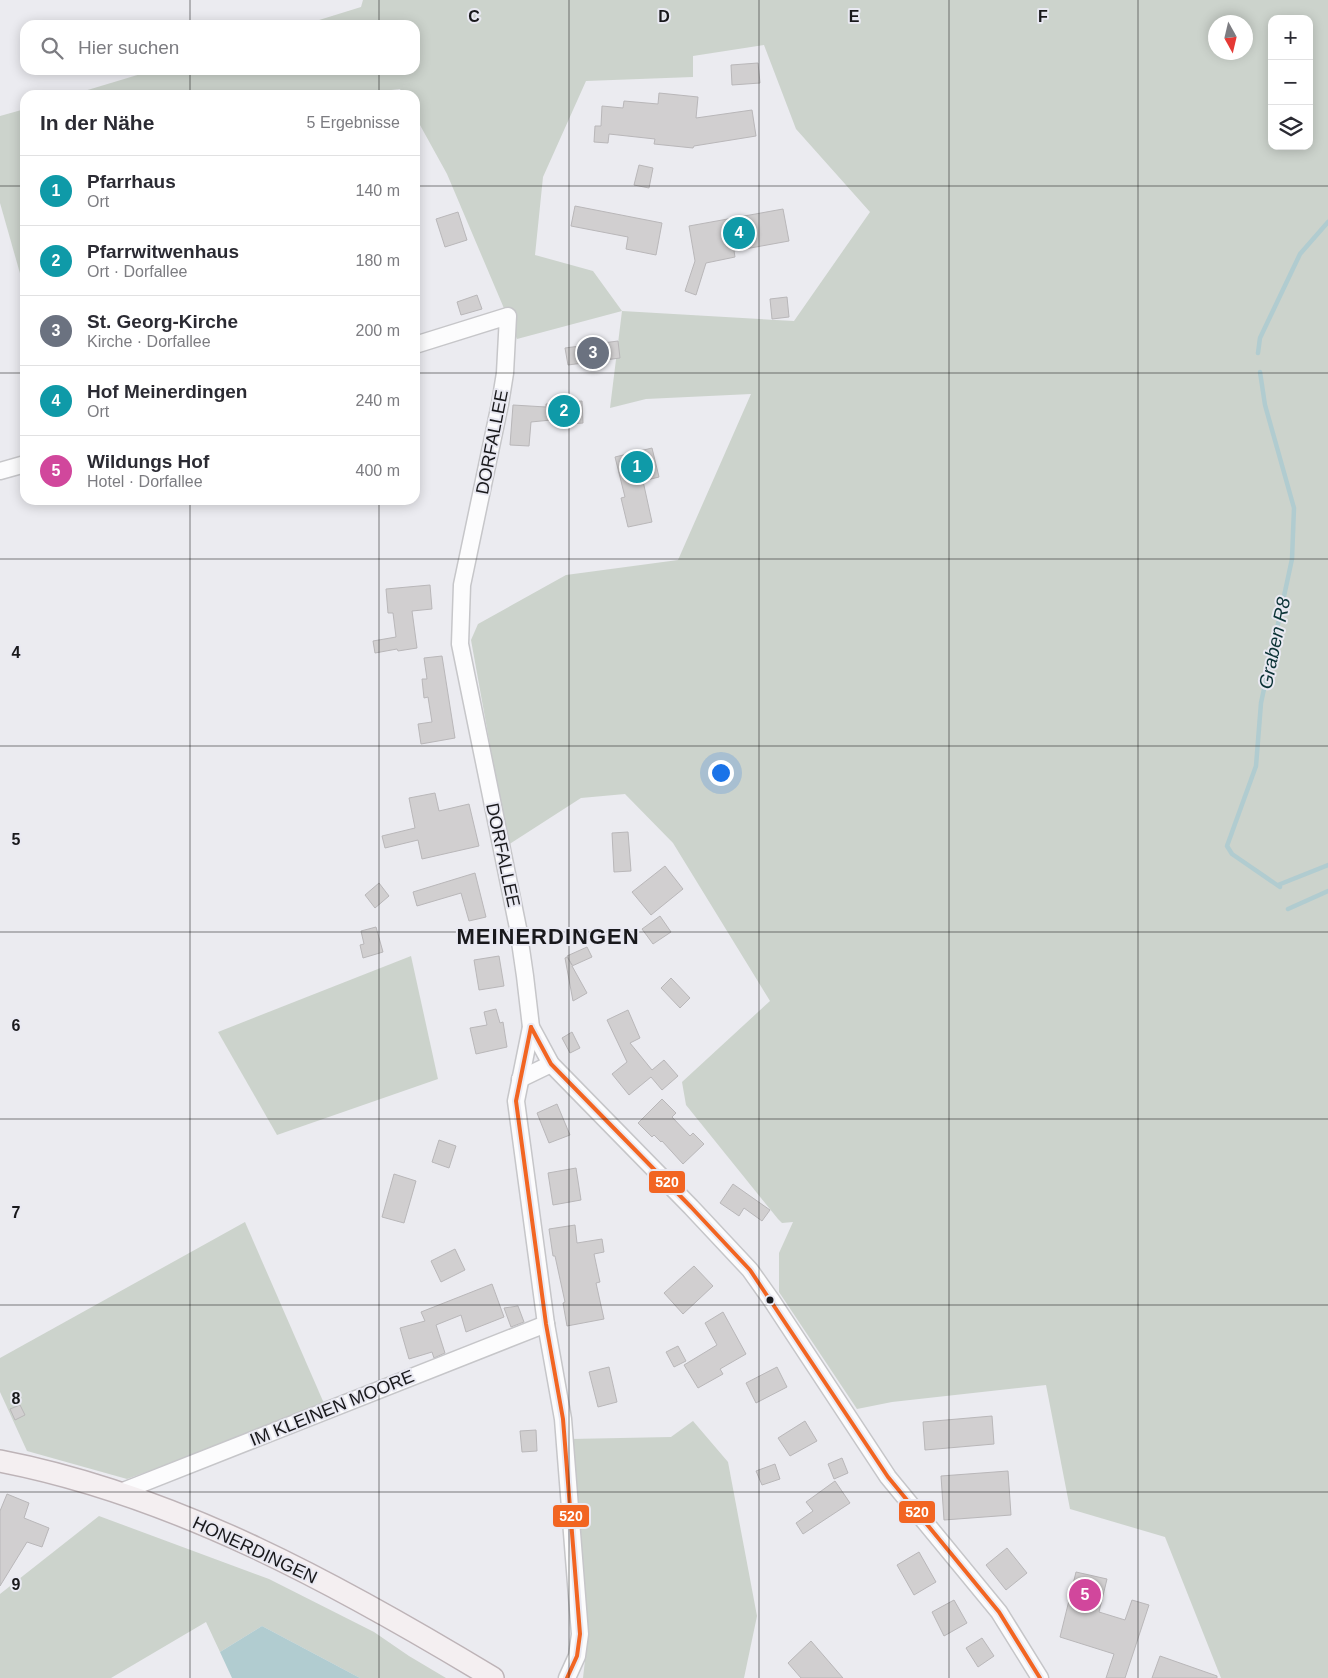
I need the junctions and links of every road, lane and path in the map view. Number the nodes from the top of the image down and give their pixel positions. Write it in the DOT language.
graph roads {
  1 [pos="420,343"];
  2 [pos="20,465"];
  3 [pos="0,471"];
  4 [pos="530,1026"];
  5 [pos="551,1064"];
  6 [pos="520,1079"];
  7 [pos="546,1324"];
  8 [pos="0,1461"];
  9 [pos="118,1493"];
  10 [pos="493,1678"];
  11 [pos="567,1678"];
  12 [pos="1040,1678"];
  1 -- 4 [label="street, DORFALLEE"];
  2 -- 3 [label="street"];
  4 -- 5 [label="street, DORFALLEE"];
  4 -- 6 [label="street"];
  5 -- 6 [label="street"];
  5 -- 12 [label="street, DORFALLEE"];
  6 -- 7 [label="street"];
  7 -- 9 [label="street, IM KLEINEN MOORE"];
  7 -- 11 [label="street"];
  8 -- 9 [label="main road, HONERDINGEN"];
  9 -- 10 [label="main road, HONERDINGEN"];
}
